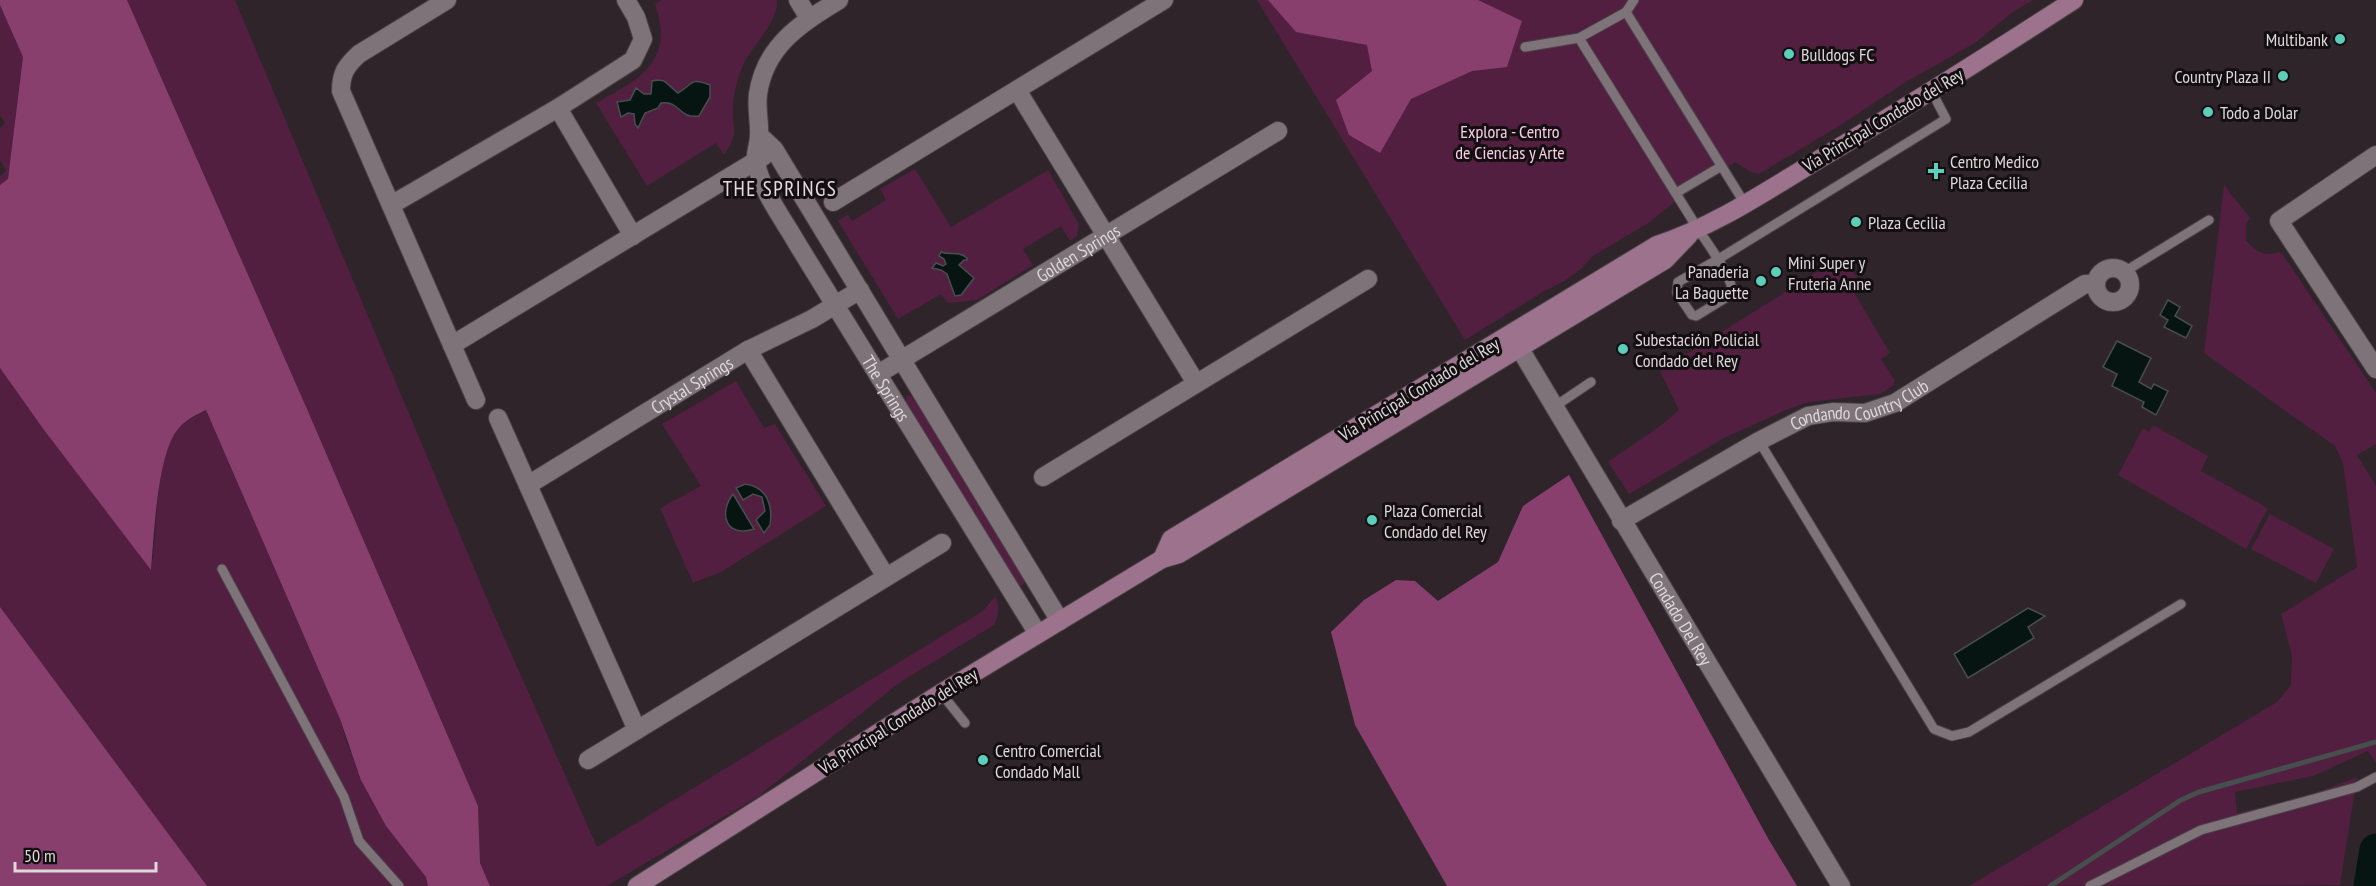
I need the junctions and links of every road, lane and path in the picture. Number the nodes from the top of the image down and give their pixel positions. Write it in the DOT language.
graph roads {
  1 [pos="447,0"];
  2 [pos="626,0"];
  3 [pos="798,0"];
  4 [pos="839,0"];
  5 [pos="1164,0"];
  6 [pos="1634,0"];
  7 [pos="2074,0"];
  8 [pos="1626,12"];
  9 [pos="809,18"];
  10 [pos="1580,38"];
  11 [pos="1525,47"];
  12 [pos="1017,90"];
  13 [pos="1932,92"];
  14 [pos="558,108"];
  15 [pos="1278,131"];
  16 [pos="759,135"];
  17 [pos="774,150"];
  18 [pos="2376,155"];
  19 [pos="755,161"];
  20 [pos="1720,167"];
  21 [pos="1676,193"];
  22 [pos="833,202"];
  23 [pos="1745,204"];
  24 [pos="391,205"];
  25 [pos="2209,220"];
  26 [pos="1693,232"];
  27 [pos="633,236"];
  28 [pos="1106,236"];
  29 [pos="1717,260"];
  30 [pos="2124,272"];
  31 [pos="1368,279"];
  32 [pos="2096,284"];
  33 [pos="860,290"];
  34 [pos="836,304"];
  35 [pos="1526,324"];
  36 [pos="1498,341"];
  37 [pos="452,345"];
  38 [pos="1520,349"];
  39 [pos="748,350"];
  40 [pos="902,359"];
  41 [pos="2376,369"];
  42 [pos="878,374"];
  43 [pos="1591,382"];
  44 [pos="1196,383"];
  45 [pos="476,400"];
  46 [pos="1554,407"];
  47 [pos="498,418"];
  48 [pos="1759,441"];
  49 [pos="1043,477"];
  50 [pos="528,485"];
  51 [pos="1621,521"];
  52 [pos="942,543"];
  53 [pos="1162,559"];
  54 [pos="222,569"];
  55 [pos="886,577"];
  56 [pos="2181,604"];
  57 [pos="1060,621"];
  58 [pos="1038,634"];
  59 [pos="941,693"];
  60 [pos="965,723"];
  61 [pos="637,730"];
  62 [pos="588,760"];
  63 [pos="2375,778"];
  64 [pos="399,886"];
  65 [pos="637,886"];
  66 [pos="1841,886"];
  67 [pos="2090,886"];
  1 -- 24 [label="street"];
  2 -- 14 [label="street"];
  3 -- 9 [label="street"];
  4 -- 9 [label="street"];
  5 -- 12 [label="street"];
  6 -- 8 [label="lane"];
  7 -- 13 [label="street, Vía Principal Condado del Rey"];
  8 -- 10 [label="lane"];
  8 -- 20 [label="lane"];
  9 -- 16 [label="street"];
  10 -- 11 [label="lane"];
  10 -- 21 [label="lane"];
  12 -- 22 [label="street"];
  12 -- 28 [label="street"];
  13 -- 23 [label="street, Vía Principal Condado del Rey"];
  13 -- 29 [label="lane"];
  14 -- 24 [label="street"];
  14 -- 27 [label="street"];
  15 -- 28 [label="street, Golden Springs"];
  16 -- 17 [label="street, The Springs"];
  16 -- 19 [label="street"];
  17 -- 19 [label="street"];
  17 -- 33 [label="street, The Springs"];
  18 -- 41 [label="street"];
  19 -- 27 [label="street"];
  19 -- 34 [label="street, The Springs"];
  20 -- 21 [label="lane"];
  20 -- 23 [label="lane"];
  21 -- 26 [label="lane"];
  23 -- 26 [label="street, Vía Principal Condado del Rey"];
  24 -- 37 [label="street"];
  25 -- 30 [label="lane"];
  26 -- 29 [label="lane"];
  26 -- 35 [label="street, Vía Principal Condado del Rey"];
  26 -- 38 [label="street, Vía Principal Condado del Rey"];
  27 -- 37 [label="street"];
  28 -- 40 [label="street, Golden Springs"];
  28 -- 44 [label="street"];
  29 -- 29 [label="lane"];
  30 -- 32 [label="street"];
  30 -- 32 [label="street"];
  31 -- 44 [label="street"];
  32 -- 48 [label="street, Condando Country Club"];
  33 -- 34 [label="street, Crystal Springs"];
  33 -- 40 [label="street, The Springs"];
  34 -- 39 [label="street, Crystal Springs"];
  34 -- 42 [label="street, The Springs"];
  35 -- 36 [label="street, Vía Principal Condado del Rey"];
  35 -- 38 [label="street"];
  36 -- 38 [label="street"];
  36 -- 53 [label="street, Vía Principal Condado del Rey"];
  37 -- 45 [label="street"];
  38 -- 46 [label="street, Condado Del Rey"];
  38 -- 53 [label="street, Vía Principal Condado del Rey"];
  39 -- 50 [label="street, Crystal Springs"];
  39 -- 55 [label="street"];
  40 -- 42 [label="street, Golden Springs"];
  40 -- 57 [label="street, The Springs"];
  42 -- 58 [label="street, The Springs"];
  43 -- 46 [label="lane"];
  44 -- 49 [label="street"];
  46 -- 51 [label="street, Condado Del Rey"];
  47 -- 50 [label="street"];
  48 -- 51 [label="street, Condando Country Club"];
  48 -- 56 [label="lane"];
  50 -- 61 [label="street"];
  51 -- 66 [label="street, Condado Del Rey"];
  52 -- 55 [label="street"];
  53 -- 57 [label="street, Vía Principal Condado del Rey"];
  54 -- 64 [label="lane"];
  55 -- 61 [label="street"];
  57 -- 58 [label="street, Vía Principal Condado del Rey"];
  58 -- 59 [label="street, Vía Principal Condado del Rey"];
  59 -- 60 [label="lane"];
  59 -- 65 [label="street, Vía Principal Condado del Rey"];
  61 -- 62 [label="street"];
  63 -- 67 [label="lane"];
}
